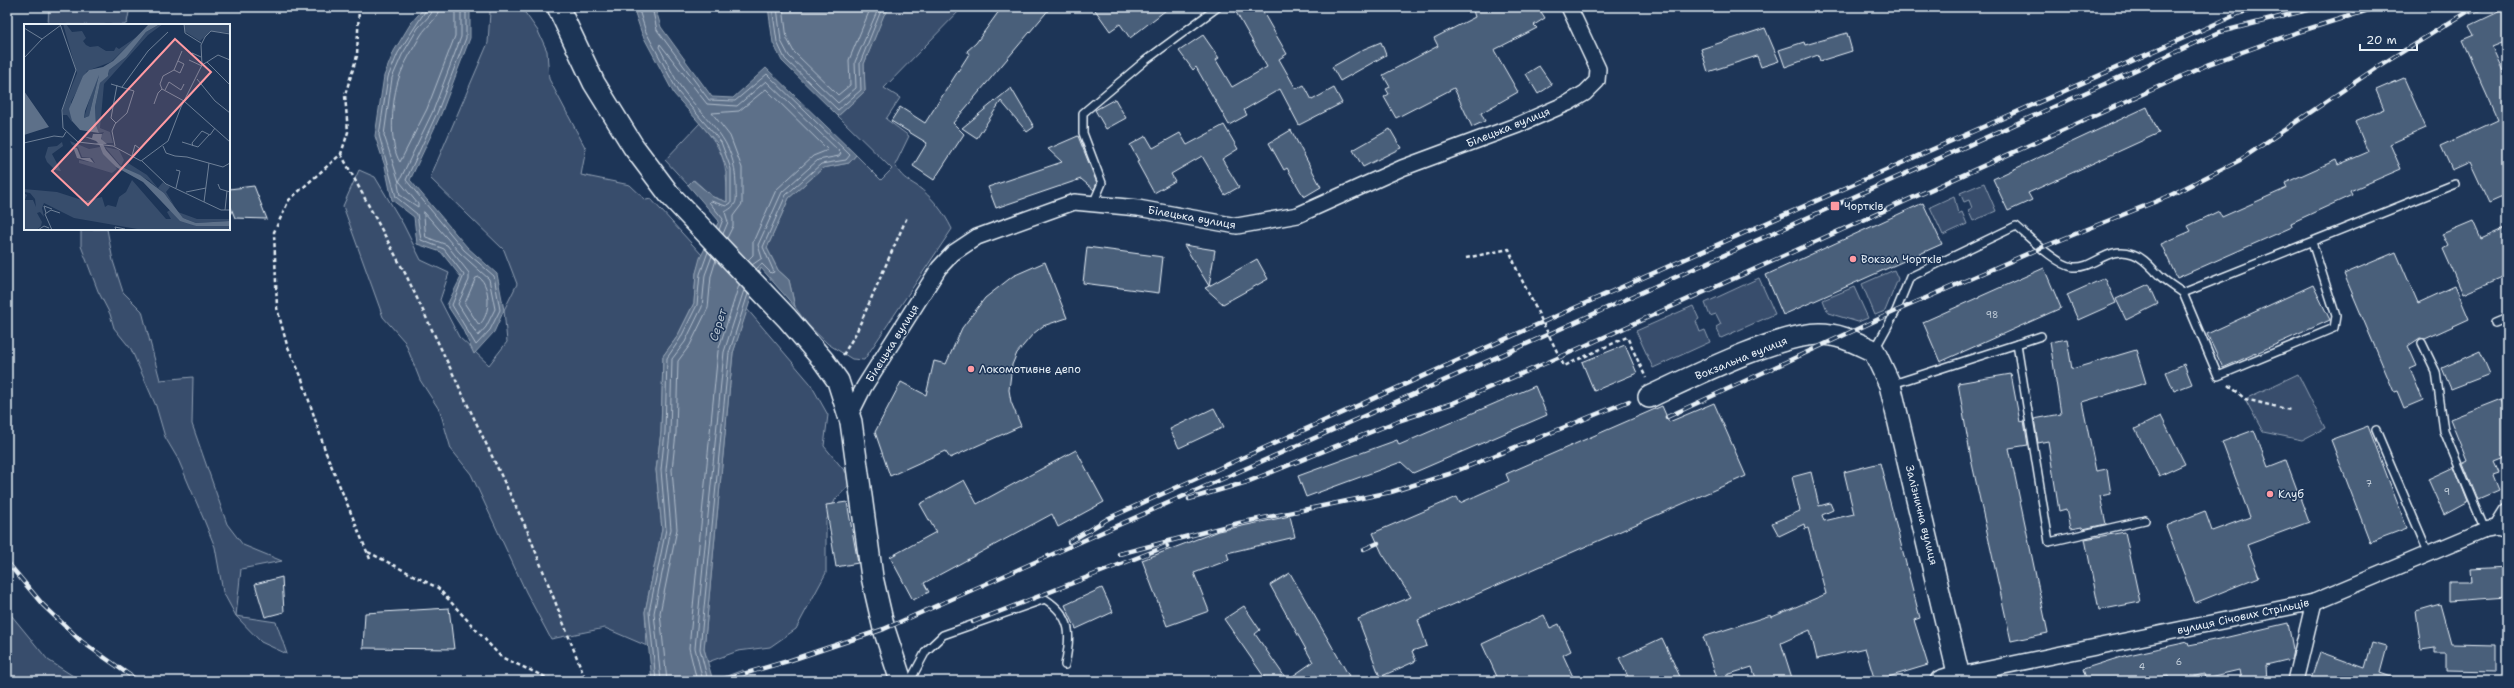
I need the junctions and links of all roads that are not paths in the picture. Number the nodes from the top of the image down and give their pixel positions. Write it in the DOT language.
graph roads {
  1 [pos="558,7"];
  2 [pos="1218,7"];
  3 [pos="1569,7"];
  4 [pos="2454,184"];
  5 [pos="1092,204"];
  6 [pos="2312,242"];
  7 [pos="2183,293"];
  8 [pos="2507,318"];
  9 [pos="2495,323"];
  10 [pos="2041,336"];
  11 [pos="2422,343"];
  12 [pos="2017,344"];
  13 [pos="1874,351"];
  14 [pos="1890,385"];
  15 [pos="1651,395"];
  16 [pos="849,417"];
  17 [pos="2376,430"];
  18 [pos="2507,512"];
  19 [pos="2145,520"];
  20 [pos="2496,530"];
  21 [pos="2428,552"];
  22 [pos="2314,602"];
  23 [pos="1065,665"];
  24 [pos="1960,678"];
  25 [pos="900,681"];
  26 [pos="910,681"];
  27 [pos="1941,681"];
  28 [pos="2296,681"];
  1 -- 16 [label="street"];
  2 -- 5 [label="lane"];
  3 -- 5 [label="street, Білецька вулиця"];
  4 -- 6 [label="lane"];
  5 -- 16 [label="street, Білецька вулиця"];
  6 -- 7 [label="lane"];
  6 -- 7 [label="lane"];
  7 -- 13 [label="lane"];
  8 -- 9 [label="lane"];
  10 -- 12 [label="lane"];
  11 -- 20 [label="lane"];
  12 -- 14 [label="lane"];
  12 -- 19 [label="lane"];
  13 -- 14 [label="street, Залізнична вулиця"];
  13 -- 15 [label="street, Вокзальна вулиця"];
  14 -- 24 [label="street, Залізнична вулиця"];
  16 -- 25 [label="street"];
  17 -- 21 [label="lane"];
  18 -- 20 [label="street"];
  20 -- 21 [label="street, вулиця Січових Стрільців"];
  21 -- 22 [label="street, вулиця Січових Стрільців"];
  22 -- 24 [label="street, вулиця Січових Стрільців"];
  22 -- 28 [label="street"];
  23 -- 26 [label="lane"];
  24 -- 27 [label="street"];
}
